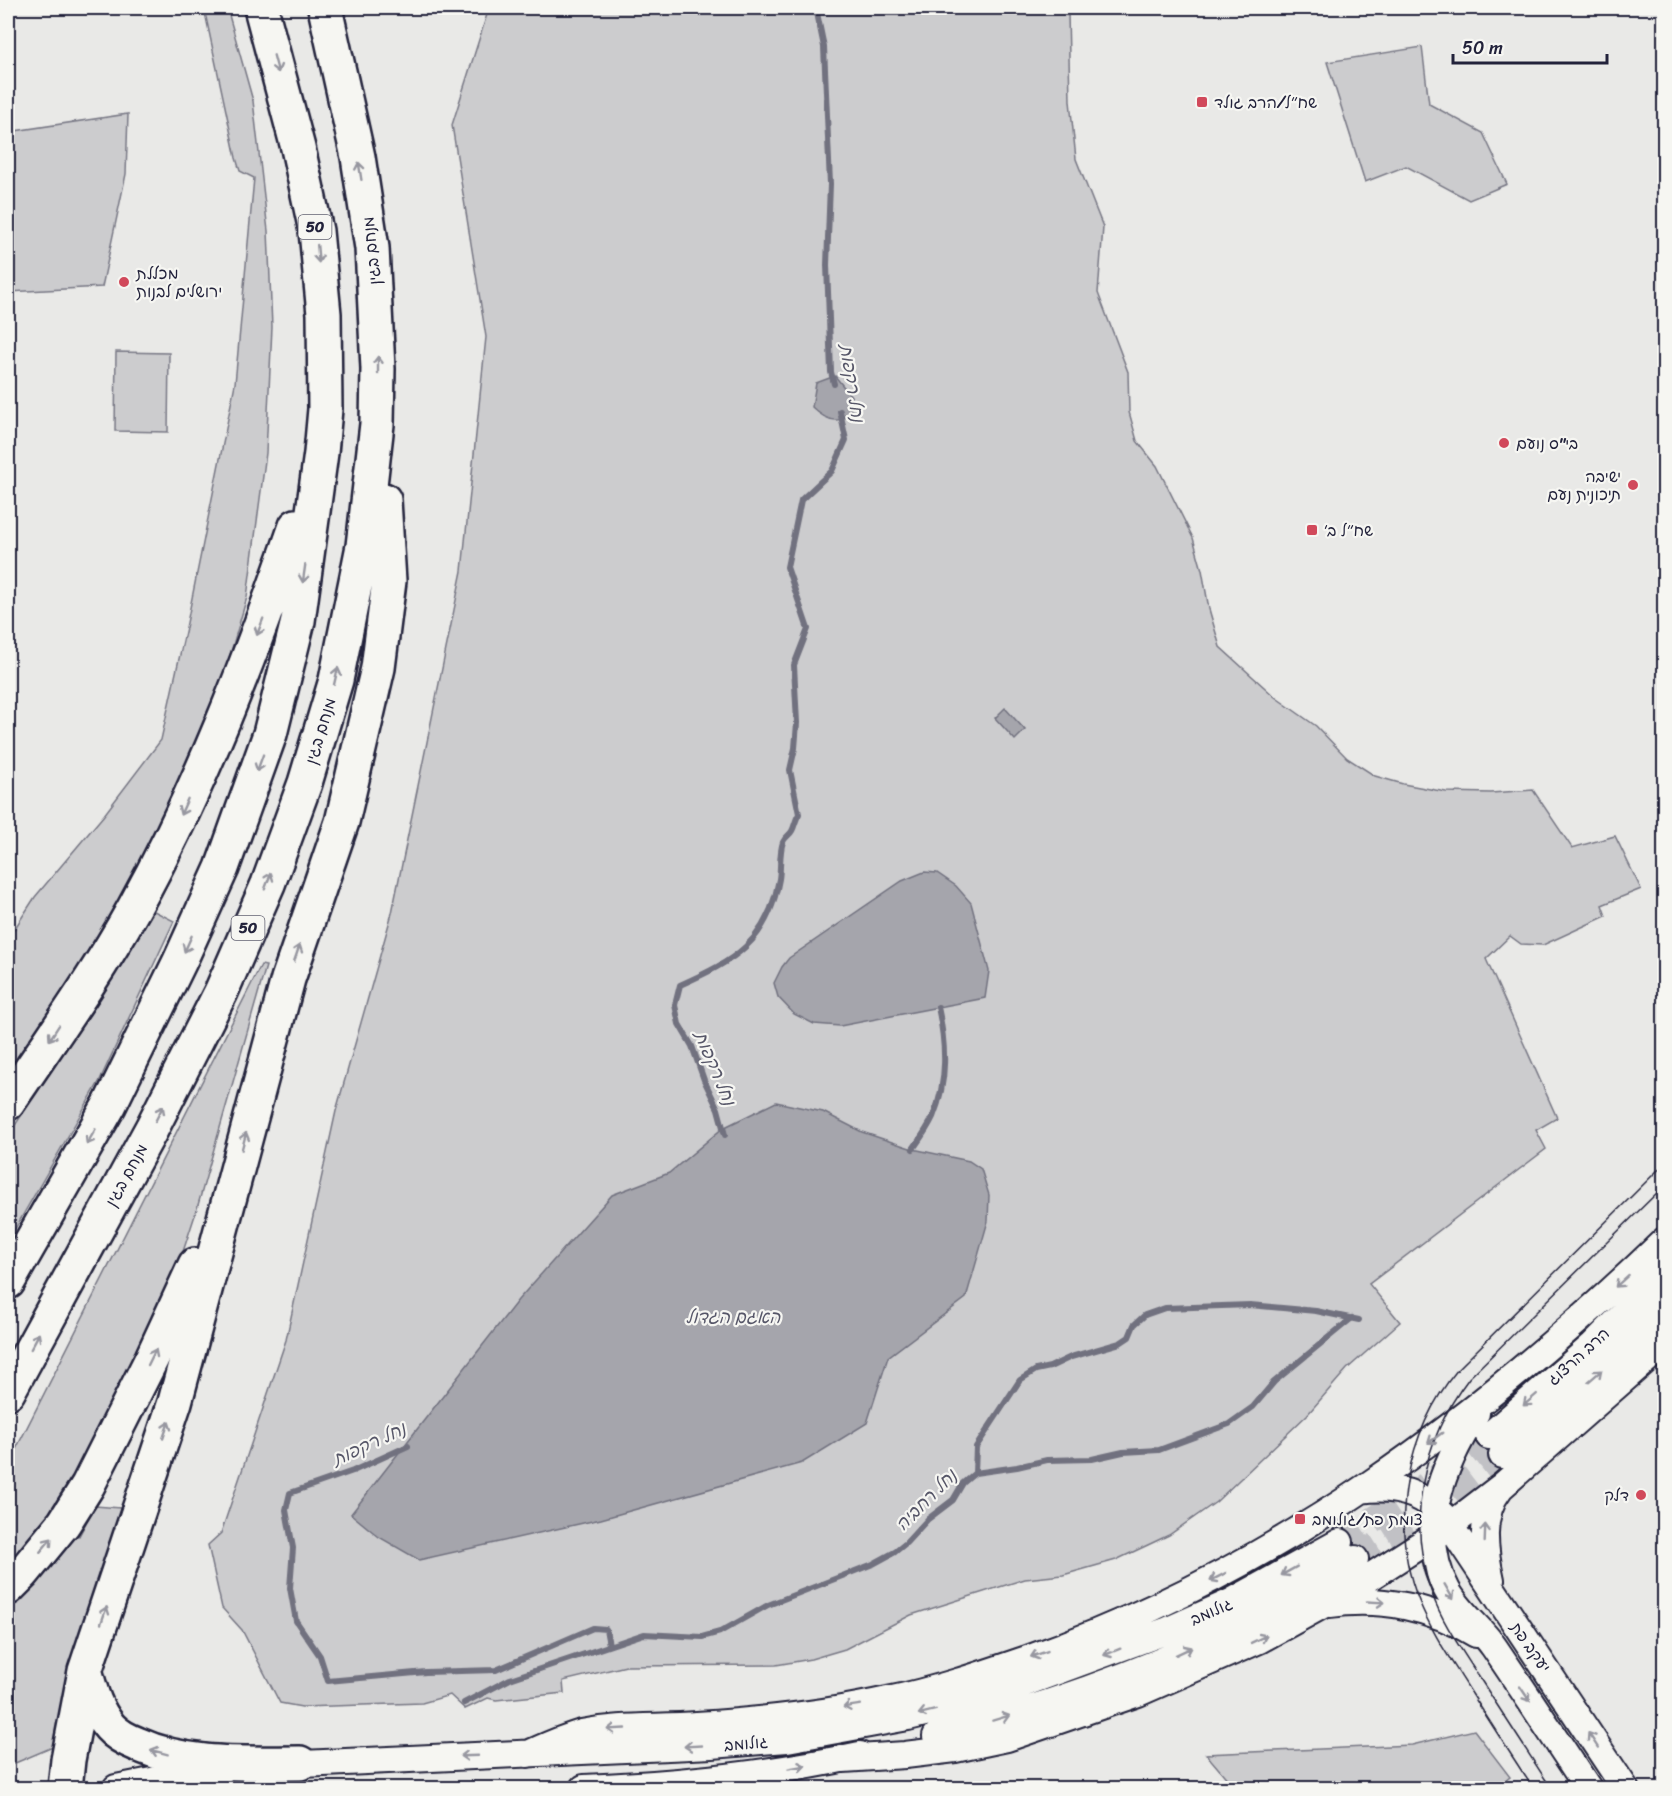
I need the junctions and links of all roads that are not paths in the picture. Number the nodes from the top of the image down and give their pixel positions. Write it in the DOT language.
graph roads {
  1 [pos="261,8"];
  2 [pos="325,8"];
  3 [pos="377,424"];
  4 [pos="321,453"];
  5 [pos="8,1103"];
  6 [pos="235,1176"];
  7 [pos="1665,1241"];
  8 [pos="1665,1274"];
  9 [pos="8,1282"];
  10 [pos="1665,1309"];
  11 [pos="1665,1344"];
  12 [pos="8,1392"];
  13 [pos="1482,1403"];
  14 [pos="1502,1486"];
  15 [pos="1361,1490"];
  16 [pos="1440,1523"];
  17 [pos="8,1588"];
  18 [pos="1318,1608"];
  19 [pos="1504,1609"];
  20 [pos="1493,1646"];
  21 [pos="85,1671"];
  22 [pos="528,1754"];
  23 [pos="843,1759"];
  24 [pos="300,1763"];
  25 [pos="65,1788"];
  26 [pos="116,1788"];
  27 [pos="584,1788"];
  28 [pos="613,1788"];
  29 [pos="1588,1788"];
  30 [pos="1625,1788"];
  1 -- 4 [label="highway, 50, one-way"];
  3 -- 2 [label="highway, מנחם בגין / 50, one-way"];
  6 -- 3 [label="highway, one-way"];
  12 -- 3 [label="highway, מנחם בגין / 50, one-way"];
  4 -- 5 [label="highway, one-way"];
  4 -- 9 [label="highway, 50, one-way"];
  17 -- 6 [label="highway, one-way"];
  21 -- 6 [label="highway, one-way"];
  7 -- 13 [label="main road, one-way"];
  8 -- 10 [label="main road, הרב הרצוג, one-way"];
  11 -- 14 [label="main road"];
  13 -- 15 [label="main road, one-way"];
  13 -- 16 [label="main road, יעקב פת"];
  14 -- 16 [label="main road"];
  19 -- 14 [label="main road, one-way"];
  15 -- 16 [label="main road, יעקב פת"];
  15 -- 22 [label="main road, one-way"];
  16 -- 18 [label="main road"];
  16 -- 19 [label="main road, יעקב פת"];
  16 -- 20 [label="main road, יעקב פת, one-way"];
  18 -- 20 [label="main road, one-way"];
  23 -- 18 [label="main road, one-way"];
  30 -- 19 [label="main road, יעקב פת, one-way"];
  20 -- 29 [label="main road, יעקב פת, one-way"];
  24 -- 21 [label="highway, one-way"];
  21 -- 25 [label="highway"];
  23 -- 22 [label="main road, גולומב, one-way"];
  22 -- 24 [label="main road, גולומב, one-way"];
  28 -- 23 [label="main road, גולומב, one-way"];
  24 -- 26 [label="main road, גולומב"];
  27 -- 28 [label="main road, גולומב"];
}
